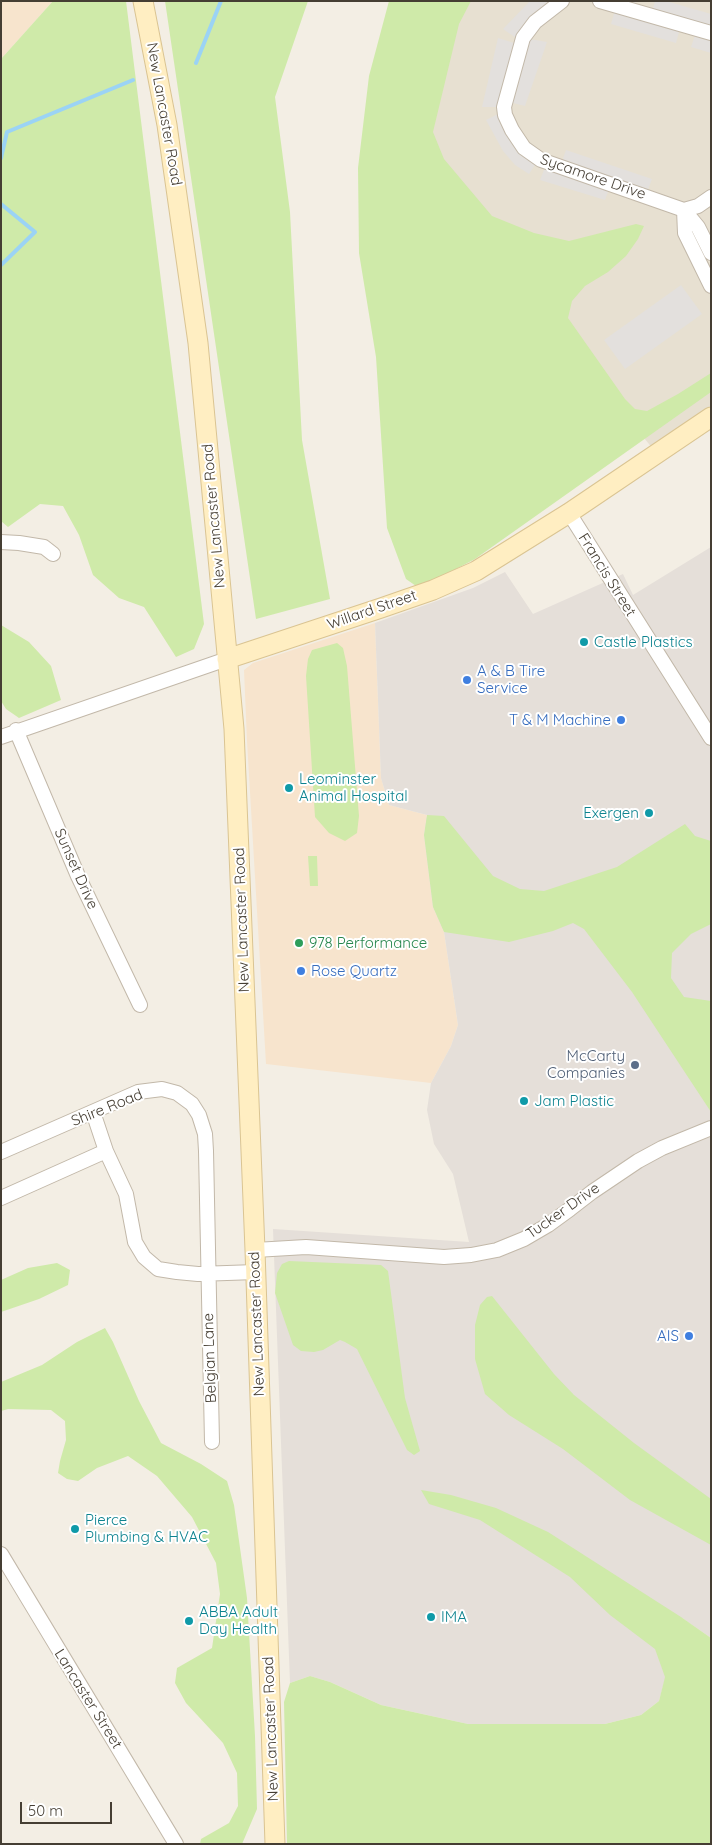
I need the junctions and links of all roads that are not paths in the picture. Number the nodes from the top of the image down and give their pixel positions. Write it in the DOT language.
graph roads {
  1 [pos="143,1"];
  2 [pos="562,1"];
  3 [pos="600,1"];
  4 [pos="711,33"];
  5 [pos="711,196"];
  6 [pos="684,210"];
  7 [pos="711,253"];
  8 [pos="711,286"];
  9 [pos="711,417"];
  10 [pos="569,513"];
  11 [pos="1,542"];
  12 [pos="52,554"];
  13 [pos="227,658"];
  14 [pos="16,730"];
  15 [pos="1,737"];
  16 [pos="711,738"];
  17 [pos="140,1006"];
  18 [pos="93,1112"];
  19 [pos="711,1128"];
  20 [pos="106,1151"];
  21 [pos="1,1152"];
  22 [pos="1,1198"];
  23 [pos="255,1250"];
  24 [pos="256,1272"];
  25 [pos="208,1273"];
  26 [pos="212,1442"];
  27 [pos="1,1554"];
  28 [pos="176,1844"];
  29 [pos="275,1844"];
  1 -- 13 [label="main road, New Lancaster Road"];
  2 -- 6 [label="street, Sycamore Drive"];
  3 -- 4 [label="street"];
  5 -- 6 [label="street"];
  6 -- 7 [label="street"];
  6 -- 8 [label="street"];
  9 -- 10 [label="main road, Willard Street"];
  10 -- 13 [label="main road, Willard Street"];
  10 -- 16 [label="street, Francis Street"];
  11 -- 12 [label="street"];
  13 -- 14 [label="street, Willard Street"];
  13 -- 23 [label="main road, New Lancaster Road"];
  14 -- 15 [label="street, Willard Street"];
  14 -- 17 [label="street, Sunset Drive"];
  18 -- 20 [label="street"];
  18 -- 21 [label="street, Shire Road"];
  18 -- 25 [label="street, Shire Road"];
  19 -- 23 [label="street, Tucker Drive"];
  20 -- 22 [label="street"];
  20 -- 25 [label="street"];
  23 -- 24 [label="main road, New Lancaster Road"];
  24 -- 25 [label="street"];
  24 -- 29 [label="main road, New Lancaster Road"];
  25 -- 26 [label="street, Belgian Lane"];
  27 -- 28 [label="street, Lancaster Street"];
}
